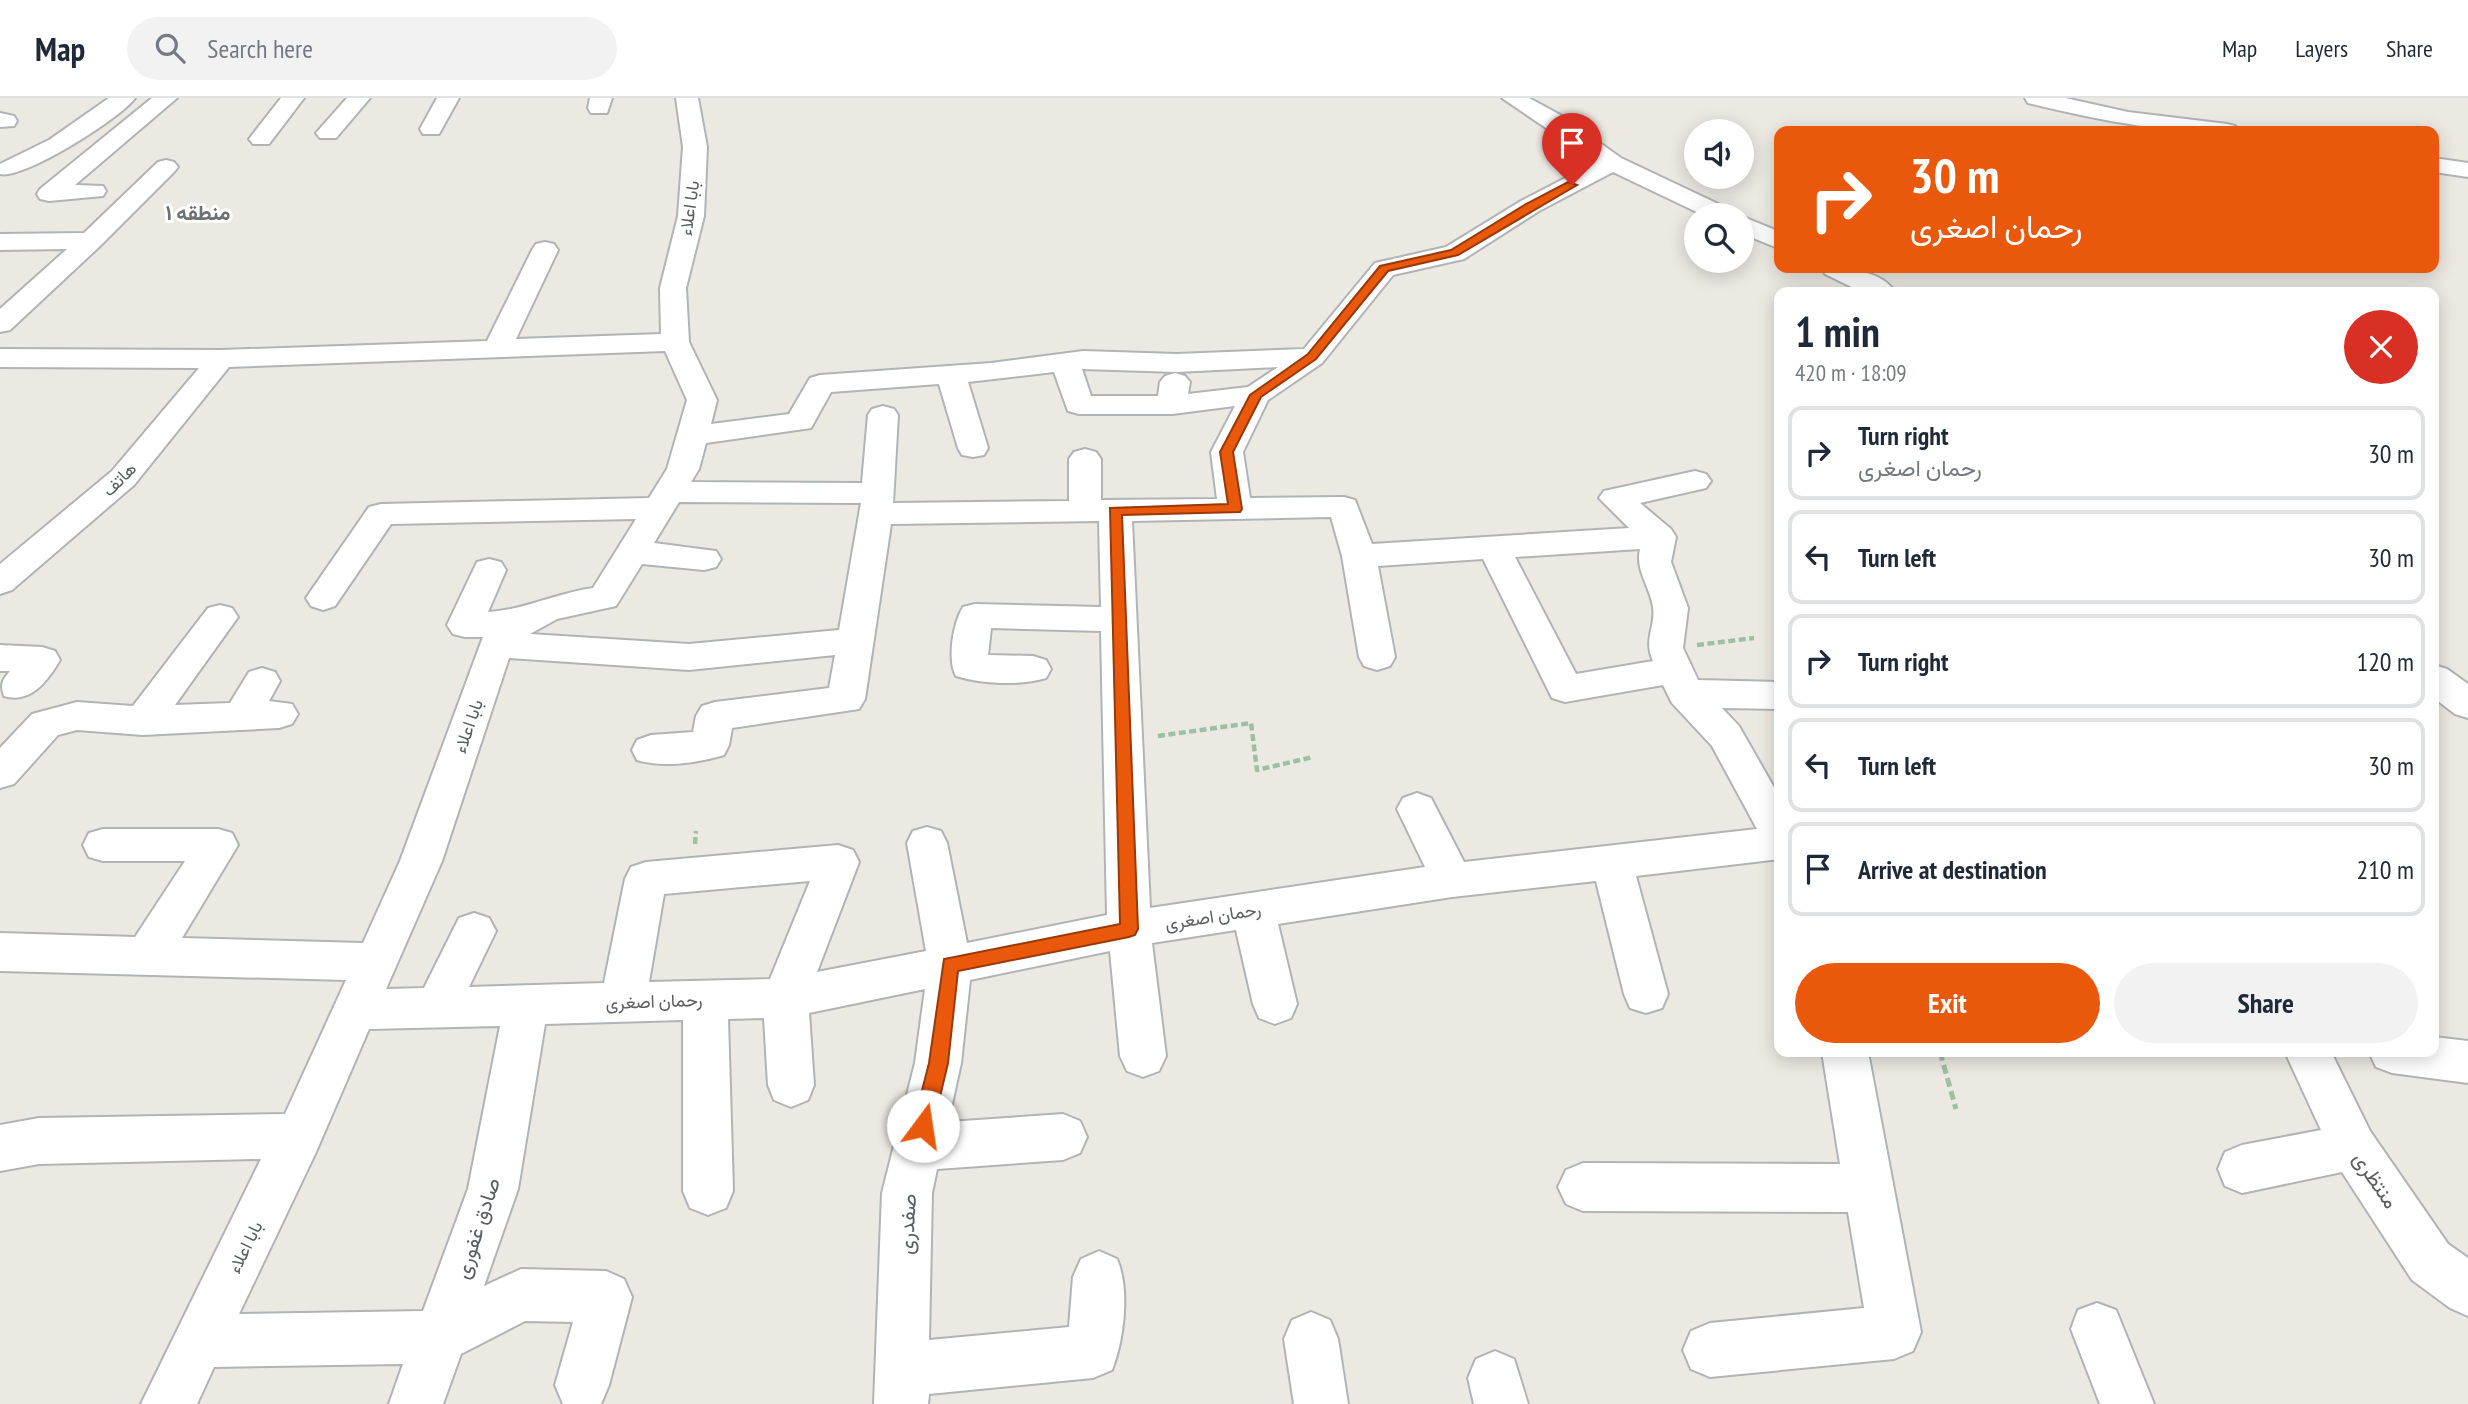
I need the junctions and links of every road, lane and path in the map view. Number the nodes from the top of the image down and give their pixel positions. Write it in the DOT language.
graph roads {
  1 [pos="124,98"];
  2 [pos="140,98"];
  3 [pos="166,98"];
  4 [pos="293,98"];
  5 [pos="359,98"];
  6 [pos="448,98"];
  7 [pos="687,98"];
  8 [pos="1513,98"];
  9 [pos="2036,98"];
  10 [pos="2186,126"];
  11 [pos="431,129"];
  12 [pos="328,133"];
  13 [pos="261,139"];
  14 [pos="1613,163"];
  15 [pos="2439,166"];
  16 [pos="166,167"];
  17 [pos="8,169"];
  18 [pos="2468,170"];
  19 [pos="94,191"];
  20 [pos="1697,203"];
  21 [pos="1754,230"];
  22 [pos="1774,238"];
  23 [pos="92,241"];
  24 [pos="0,242"];
  25 [pos="544,250"];
  26 [pos="1844,273"];
  27 [pos="1872,287"];
  28 [pos="0,324"];
  29 [pos="675,342"];
  30 [pos="497,349"];
  31 [pos="1312,356"];
  32 [pos="0,358"];
  33 [pos="221,359"];
  34 [pos="1065,362"];
  35 [pos="1177,363"];
  36 [pos="951,374"];
  37 [pos="1256,395"];
  38 [pos="1172,405"];
  39 [pos="883,415"];
  40 [pos="692,435"];
  41 [pos="973,448"];
  42 [pos="1085,459"];
  43 [pos="1695,481"];
  44 [pos="664,500"];
  45 [pos="876,503"];
  46 [pos="1236,509"];
  47 [pos="1100,511"];
  48 [pos="1659,537"];
  49 [pos="1494,548"];
  50 [pos="632,552"];
  51 [pos="1359,556"];
  52 [pos="704,559"];
  53 [pos="489,570"];
  54 [pos="0,582"];
  55 [pos="323,598"];
  56 [pos="220,617"];
  57 [pos="1118,619"];
  58 [pos="506,634"];
  59 [pos="1754,638"];
  60 [pos="855,641"];
  61 [pos="1377,657"];
  62 [pos="1033,669"];
  63 [pos="1675,670"];
  64 [pos="2439,682"];
  65 [pos="1774,695"];
  66 [pos="270,698"];
  67 [pos="2468,704"];
  68 [pos="143,721"];
  69 [pos="1122,741"];
  70 [pos="651,750"];
  71 [pos="1313,757"];
  72 [pos="0,773"];
  73 [pos="1417,809"];
  74 [pos="1774,824"];
  75 [pos="927,844"];
  76 [pos="1774,844"];
  77 [pos="103,845"];
  78 [pos="1612,862"];
  79 [pos="1452,880"];
  80 [pos="1253,910"];
  81 [pos="1129,929"];
  82 [pos="474,931"];
  83 [pos="0,952"];
  84 [pos="147,956"];
  85 [pos="376,962"];
  86 [pos="950,965"];
  87 [pos="1646,994"];
  88 [pos="785,998"];
  89 [pos="705,999"];
  90 [pos="623,1002"];
  91 [pos="1275,1004"];
  92 [pos="526,1005"];
  93 [pos="437,1008"];
  94 [pos="355,1010"];
  95 [pos="1143,1056"];
  96 [pos="1846,1057"];
  97 [pos="1941,1057"];
  98 [pos="2310,1057"];
  99 [pos="2430,1057"];
  100 [pos="2468,1062"];
  101 [pos="791,1085"];
  102 [pos="1956,1109"];
  103 [pos="299,1136"];
  104 [pos="1063,1137"];
  105 [pos="918,1147"];
  106 [pos="2353,1147"];
  107 [pos="3,1152"];
  108 [pos="2242,1169"];
  109 [pos="1583,1187"];
  110 [pos="1869,1188"];
  111 [pos="708,1191"];
  112 [pos="1099,1277"];
  113 [pos="2468,1290"];
  114 [pos="2098,1329"];
  115 [pos="439,1337"];
  116 [pos="1311,1339"];
  117 [pos="199,1341"];
  118 [pos="1710,1350"];
  119 [pos="582,1385"];
  120 [pos="901,1387"];
  121 [pos="168,1404"];
  122 [pos="416,1404"];
  123 [pos="1321,1404"];
  124 [pos="2127,1404"];
  1 -- 17 [label="street"];
  2 -- 3 [label="street"];
  3 -- 19 [label="street"];
  4 -- 13 [label="street"];
  5 -- 12 [label="street"];
  6 -- 11 [label="street"];
  7 -- 29 [label="street, بابا اعلاء"];
  8 -- 14 [label="street"];
  9 -- 10 [label="street"];
  14 -- 20 [label="street"];
  14 -- 31 [label="street"];
  15 -- 18 [label="street"];
  16 -- 23 [label="street"];
  21 -- 22 [label="street"];
  23 -- 24 [label="street"];
  23 -- 28 [label="street"];
  25 -- 30 [label="street"];
  26 -- 27 [label="street"];
  29 -- 30 [label="street"];
  29 -- 40 [label="street, بابا اعلاء"];
  30 -- 33 [label="street"];
  31 -- 35 [label="street"];
  31 -- 37 [label="street"];
  32 -- 33 [label="street"];
  33 -- 54 [label="street, هاتف"];
  34 -- 35 [label="street"];
  34 -- 36 [label="street"];
  34 -- 38 [label="street"];
  35 -- 38 [label="street"];
  36 -- 40 [label="street"];
  36 -- 41 [label="street"];
  37 -- 38 [label="street"];
  37 -- 46 [label="street"];
  39 -- 45 [label="street"];
  40 -- 44 [label="street, بابا اعلاء"];
  42 -- 47 [label="street"];
  43 -- 48 [label="street"];
  44 -- 45 [label="street"];
  44 -- 50 [label="street, بابا اعلاء"];
  44 -- 55 [label="street"];
  45 -- 47 [label="street"];
  45 -- 60 [label="street"];
  46 -- 47 [label="street"];
  46 -- 51 [label="street"];
  47 -- 57 [label="street"];
  48 -- 49 [label="street"];
  48 -- 63 [label="street"];
  49 -- 51 [label="street"];
  49 -- 63 [label="street"];
  50 -- 52 [label="street"];
  50 -- 58 [label="street, بابا اعلاء"];
  51 -- 61 [label="street"];
  53 -- 58 [label="street"];
  56 -- 68 [label="street"];
  57 -- 62 [label="street"];
  57 -- 69 [label="street"];
  58 -- 60 [label="street"];
  58 -- 85 [label="street, بابا اعلاء"];
  59 -- 63 [label="path"];
  60 -- 70 [label="street"];
  63 -- 65 [label="street"];
  63 -- 74 [label="street"];
  64 -- 67 [label="street"];
  66 -- 68 [label="street"];
  68 -- 72 [label="street"];
  69 -- 71 [label="path"];
  69 -- 81 [label="street"];
  73 -- 79 [label="street"];
  75 -- 86 [label="street, صفدری"];
  76 -- 78 [label="street, رحمان اصغری"];
  77 -- 84 [label="street"];
  78 -- 79 [label="street, رحمان اصغری"];
  78 -- 87 [label="street"];
  79 -- 80 [label="street, رحمان اصغری"];
  80 -- 81 [label="street, رحمان اصغری"];
  80 -- 91 [label="street"];
  81 -- 86 [label="street, رحمان اصغری"];
  81 -- 95 [label="street"];
  82 -- 93 [label="street"];
  83 -- 84 [label="street"];
  84 -- 85 [label="street"];
  85 -- 94 [label="street, بابا اعلاء"];
  86 -- 88 [label="street, رحمان اصغری"];
  86 -- 105 [label="street, صفدری"];
  88 -- 89 [label="street, رحمان اصغری"];
  88 -- 90 [label="street"];
  88 -- 101 [label="street"];
  89 -- 90 [label="street, رحمان اصغری"];
  89 -- 111 [label="street"];
  90 -- 92 [label="street, رحمان اصغری"];
  92 -- 93 [label="street, رحمان اصغری"];
  92 -- 115 [label="street, صادق غفوری"];
  93 -- 94 [label="street, رحمان اصغری"];
  94 -- 103 [label="street, بابا اعلاء"];
  96 -- 110 [label="street"];
  97 -- 102 [label="path"];
  98 -- 106 [label="street, منتظری"];
  99 -- 100 [label="street"];
  103 -- 107 [label="street"];
  103 -- 117 [label="street, بابا اعلاء"];
  104 -- 105 [label="street"];
  105 -- 120 [label="street, صفدری"];
  106 -- 108 [label="street"];
  106 -- 113 [label="street, منتظری"];
  109 -- 110 [label="street"];
  110 -- 118 [label="street"];
  112 -- 120 [label="street"];
  114 -- 124 [label="street"];
  115 -- 117 [label="street"];
  115 -- 119 [label="street"];
  115 -- 122 [label="street, صادق غفوری"];
  116 -- 123 [label="street"];
  117 -- 121 [label="street, بابا اعلاء"];
}
